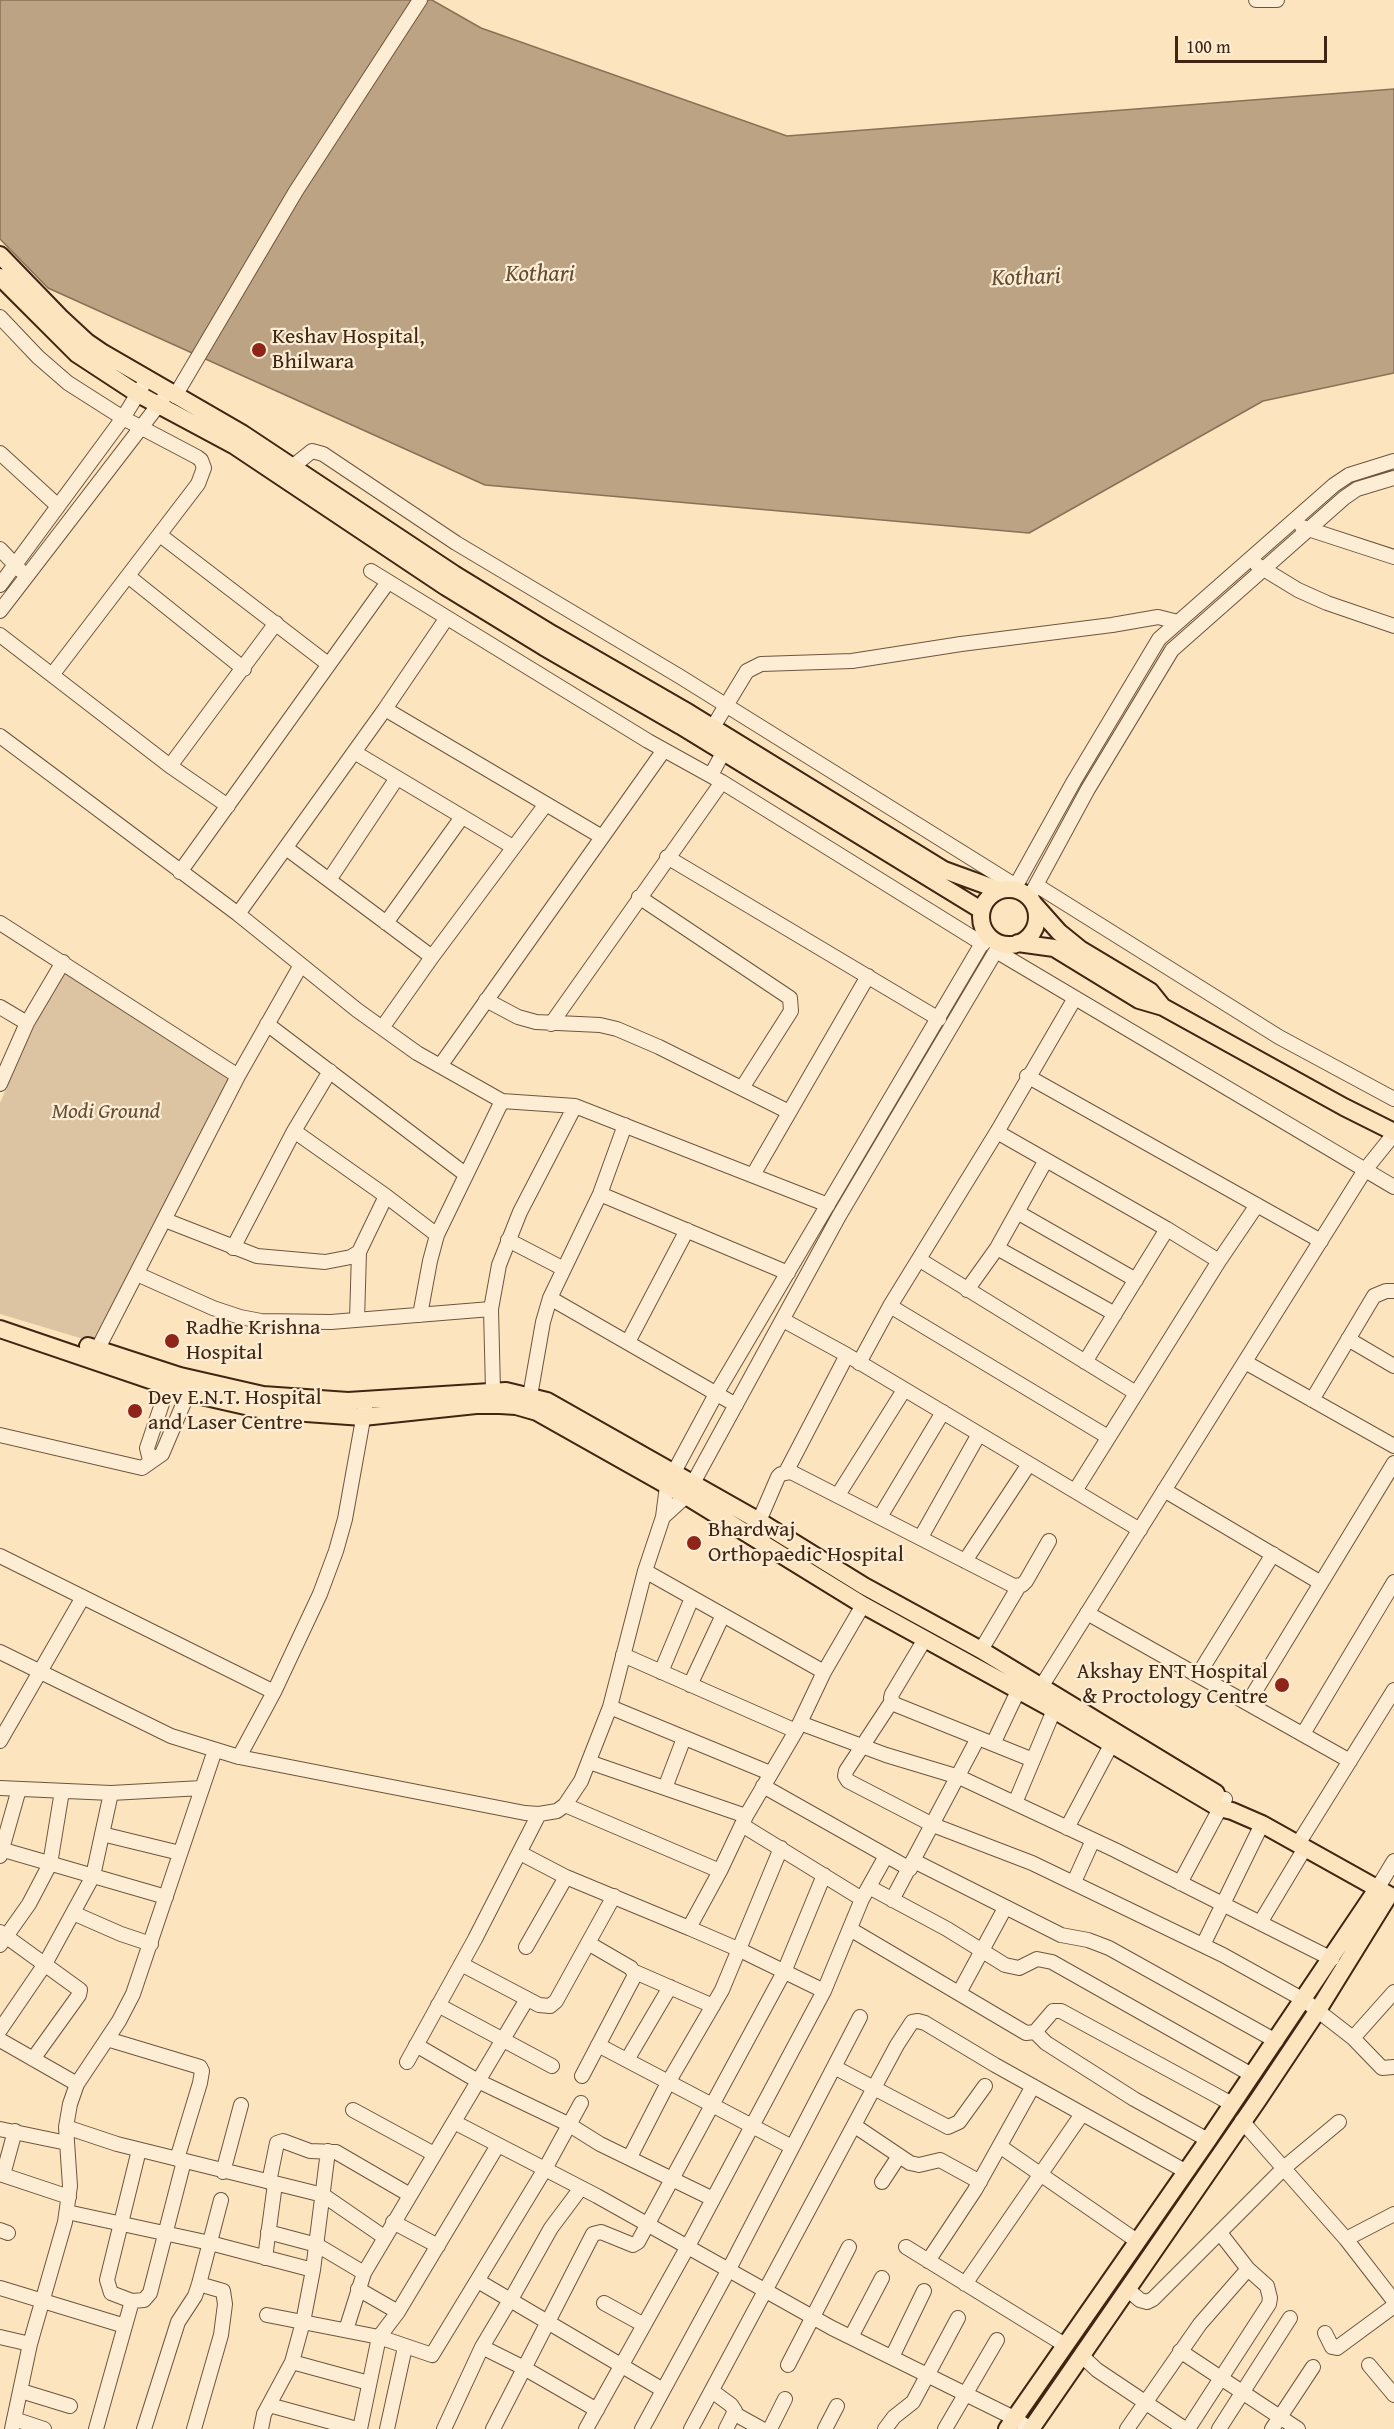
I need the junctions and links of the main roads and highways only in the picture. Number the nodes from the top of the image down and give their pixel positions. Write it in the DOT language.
graph roads {
  1 [pos="0,255"];
  2 [pos="0,277"];
  3 [pos="167,398"];
  4 [pos="876,836"];
  5 [pos="1022,892"];
  6 [pos="981,910"];
  7 [pos="1018,943"];
  8 [pos="1163,1007"];
  9 [pos="1394,1133"];
  10 [pos="0,1317"];
  11 [pos="0,1329"];
  12 [pos="95,1354"];
  13 [pos="365,1408"];
  14 [pos="670,1479"];
  15 [pos="689,1490"];
  16 [pos="1225,1806"];
  17 [pos="1387,1890"];
  18 [pos="1311,2005"];
  19 [pos="1010,2423"];
  20 [pos="1031,2429"];
  1 -- 3 [label="main road"];
  2 -- 3 [label="main road"];
  3 -- 4 [label="main road"];
  3 -- 4 [label="main road"];
  4 -- 5 [label="main road"];
  4 -- 6 [label="main road"];
  5 -- 6 [label="main road"];
  5 -- 7 [label="main road"];
  5 -- 8 [label="main road"];
  6 -- 7 [label="main road"];
  7 -- 8 [label="main road"];
  8 -- 9 [label="main road"];
  10 -- 12 [label="main road"];
  11 -- 12 [label="main road"];
  12 -- 13 [label="main road"];
  12 -- 13 [label="main road"];
  13 -- 14 [label="main road"];
  13 -- 14 [label="main road"];
  14 -- 15 [label="main road"];
  15 -- 16 [label="main road"];
  15 -- 16 [label="main road"];
  16 -- 17 [label="main road"];
  17 -- 18 [label="main road"];
  17 -- 18 [label="main road"];
  18 -- 19 [label="main road"];
  18 -- 20 [label="main road"];
}
